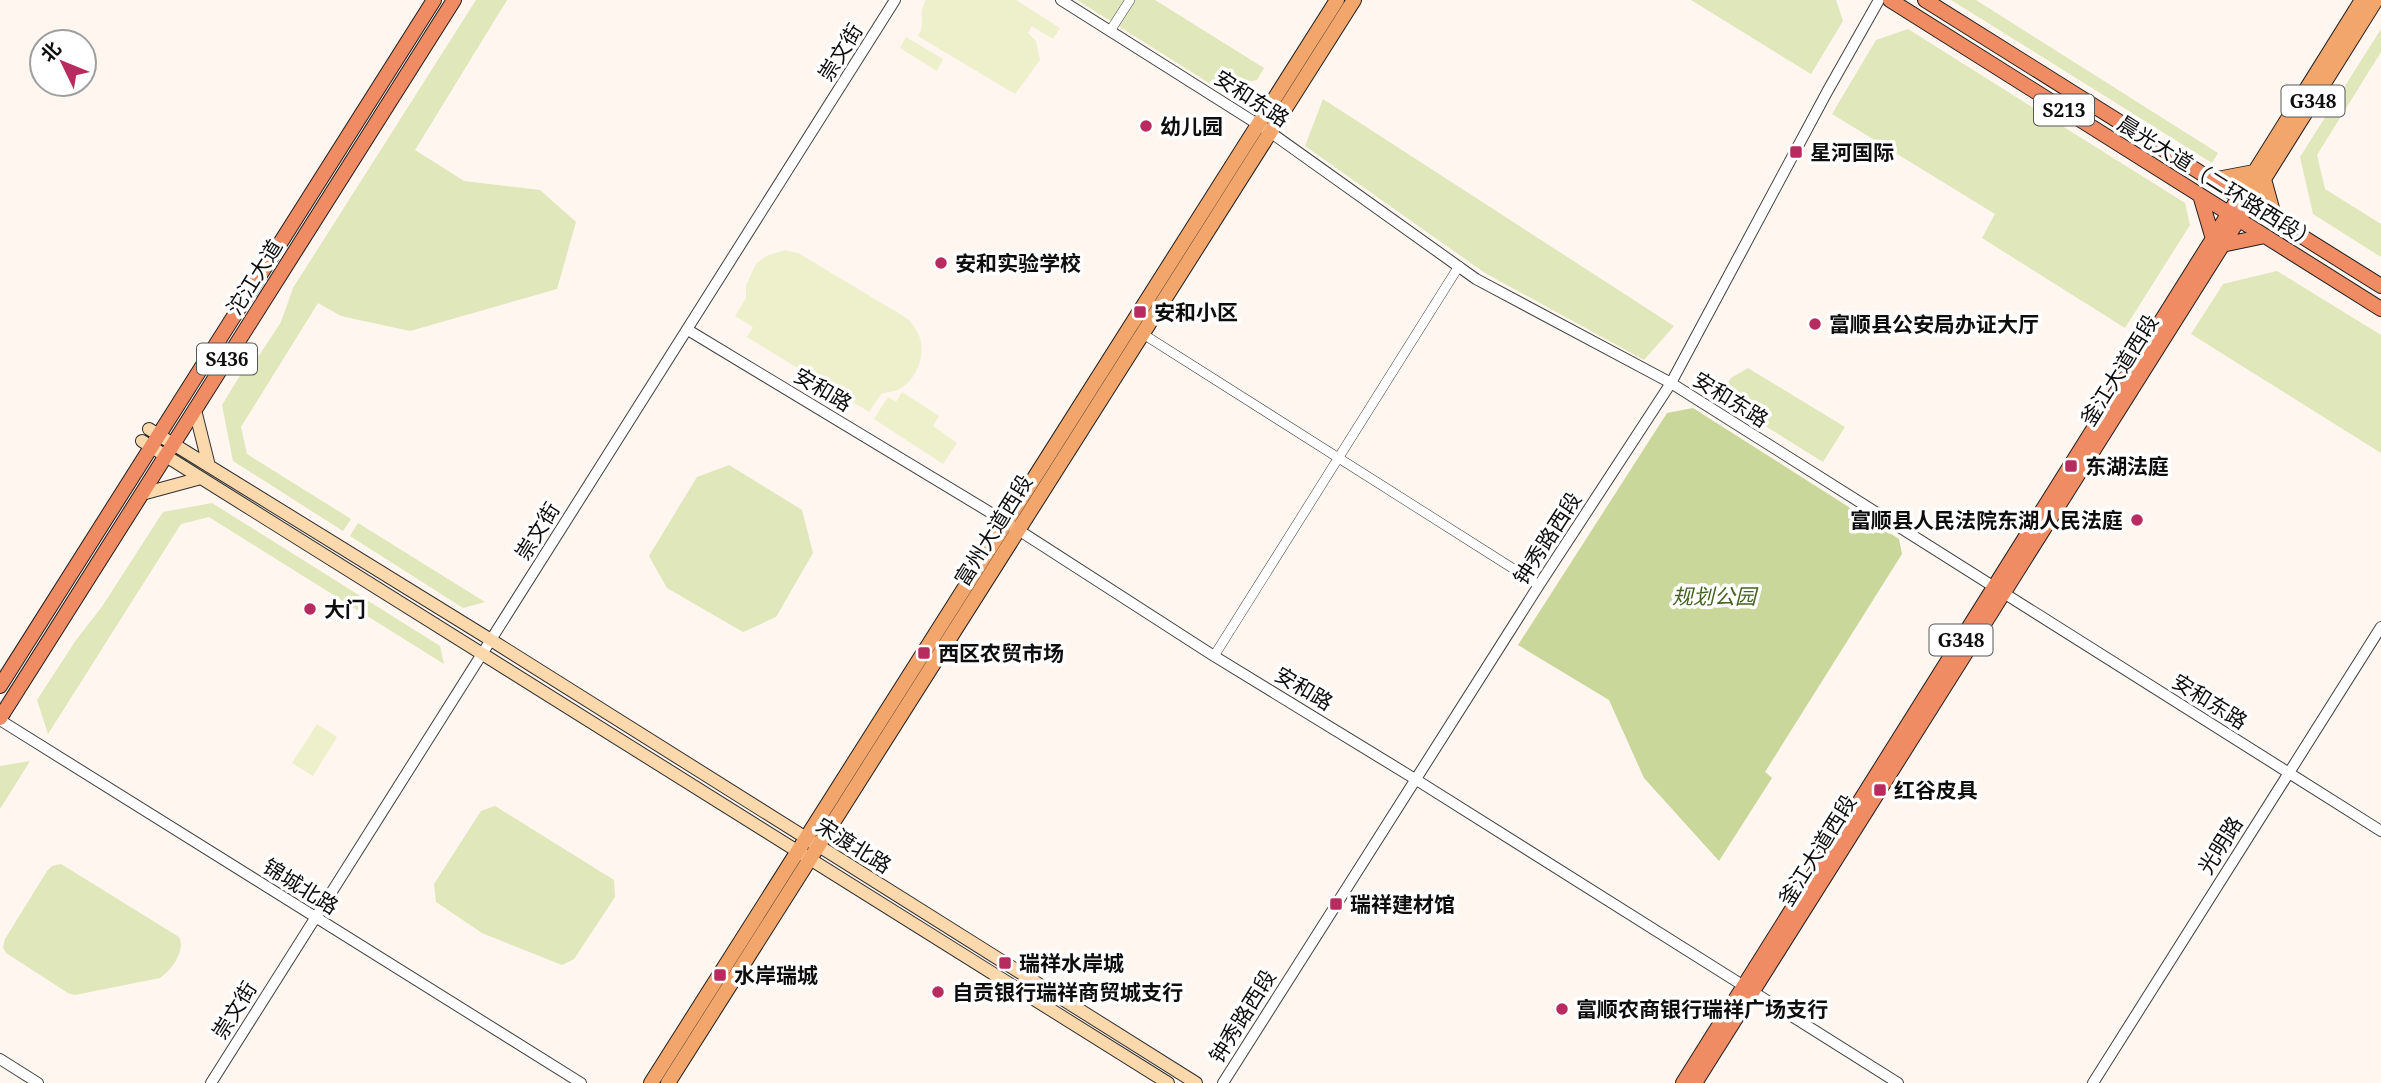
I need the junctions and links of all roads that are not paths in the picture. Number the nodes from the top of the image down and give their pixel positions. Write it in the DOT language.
graph roads {
  1 [pos="434,0"];
  2 [pos="454,0"];
  3 [pos="895,0"];
  4 [pos="1061,0"];
  5 [pos="1130,0"];
  6 [pos="1337,0"];
  7 [pos="1354,0"];
  8 [pos="1880,0"];
  9 [pos="1890,0"];
  10 [pos="1925,0"];
  11 [pos="2362,0"];
  12 [pos="2376,0"];
  13 [pos="1110,31"];
  14 [pos="1264,128"];
  15 [pos="2259,176"];
  16 [pos="2212,180"];
  17 [pos="2200,195"];
  18 [pos="2244,200"];
  19 [pos="2233,217"];
  20 [pos="2275,219"];
  21 [pos="2265,236"];
  22 [pos="2217,242"];
  23 [pos="1459,266"];
  24 [pos="2381,286"];
  25 [pos="2381,309"];
  26 [pos="688,330"];
  27 [pos="1143,334"];
  28 [pos="1671,383"];
  29 [pos="195,410"];
  30 [pos="150,438"];
  31 [pos="169,450"];
  32 [pos="1339,458"];
  33 [pos="209,466"];
  34 [pos="201,478"];
  35 [pos="142,494"];
  36 [pos="1012,526"];
  37 [pos="1539,585"];
  38 [pos="1998,591"];
  39 [pos="2381,627"];
  40 [pos="491,640"];
  41 [pos="483,653"];
  42 [pos="1214,656"];
  43 [pos="0,686"];
  44 [pos="0,719"];
  45 [pos="2288,772"];
  46 [pos="1416,779"];
  47 [pos="2381,831"];
  48 [pos="808,848"];
  49 [pos="315,917"];
  50 [pos="1749,988"];
  51 [pos="0,1059"];
  52 [pos="38,1083"];
  53 [pos="211,1083"];
  54 [pos="582,1083"];
  55 [pos="652,1083"];
  56 [pos="668,1083"];
  57 [pos="1168,1083"];
  58 [pos="1196,1083"];
  59 [pos="1223,1083"];
  60 [pos="1683,1083"];
  61 [pos="1695,1083"];
  62 [pos="1898,1083"];
  63 [pos="2093,1083"];
  1 -- 30 [label="highway, 沱江大道 / S436"];
  2 -- 29 [label="highway, 沱江大道 / S436"];
  3 -- 26 [label="street, 崇文街"];
  4 -- 13 [label="street, 安和东路"];
  5 -- 13 [label="street"];
  6 -- 14 [label="main road, 富州大道西段"];
  7 -- 14 [label="main road, 富州大道西段"];
  8 -- 28 [label="street, 钟秀路西段"];
  9 -- 17 [label="highway, 晨光大道（二环路西段） / S213"];
  10 -- 16 [label="highway, 晨光大道（二环路西段） / S213"];
  11 -- 15 [label="main road, 釜江大道西段 / G348"];
  12 -- 15 [label="main road, 釜江大道西段 / G348"];
  13 -- 14 [label="street, 安和东路"];
  14 -- 23 [label="street, 安和东路"];
  14 -- 27 [label="main road, 富州大道西段"];
  14 -- 36 [label="main road, 富州大道西段"];
  15 -- 16 [label="main road"];
  15 -- 18 [label="main road, 釜江大道西段 / G348"];
  15 -- 20 [label="main road"];
  16 -- 18 [label="highway, 晨光大道（二环路西段） / S213"];
  17 -- 19 [label="highway, 晨光大道（二环路西段） / S213"];
  17 -- 22 [label="highway"];
  18 -- 19 [label="highway, 釜江大道西段 / G348"];
  18 -- 20 [label="highway, 晨光大道（二环路西段） / S213"];
  19 -- 21 [label="highway, 晨光大道（二环路西段） / S213"];
  19 -- 22 [label="highway, 釜江大道西段 / G348"];
  20 -- 24 [label="highway, 晨光大道（二环路西段） / S213"];
  21 -- 22 [label="highway"];
  21 -- 25 [label="highway, 晨光大道（二环路西段） / S213"];
  22 -- 38 [label="highway, 釜江大道西段 / G348"];
  23 -- 28 [label="street, 安和东路"];
  23 -- 32 [label="street"];
  26 -- 36 [label="street, 安和路"];
  26 -- 40 [label="street, 崇文街"];
  27 -- 32 [label="street"];
  27 -- 36 [label="main road, 富州大道西段"];
  28 -- 37 [label="street, 钟秀路西段"];
  28 -- 38 [label="street, 安和东路"];
  29 -- 31 [label="highway, 沱江大道 / S436"];
  29 -- 33 [label="main road"];
  30 -- 31 [label="main road"];
  30 -- 43 [label="highway, 沱江大道 / S436"];
  31 -- 33 [label="main road, 宋渡北路"];
  31 -- 34 [label="main road, 宋渡北路"];
  31 -- 35 [label="highway, 沱江大道 / S436"];
  32 -- 37 [label="street"];
  32 -- 42 [label="street"];
  33 -- 40 [label="main road, 宋渡北路"];
  34 -- 35 [label="main road"];
  34 -- 41 [label="main road, 宋渡北路"];
  35 -- 44 [label="highway, 沱江大道 / S436"];
  36 -- 42 [label="street, 安和路"];
  36 -- 48 [label="main road, 富州大道西段"];
  37 -- 46 [label="street, 钟秀路西段"];
  38 -- 45 [label="street, 安和东路"];
  38 -- 50 [label="highway, 釜江大道西段 / G348"];
  39 -- 45 [label="street, 光明路"];
  40 -- 41 [label="street, 崇文街"];
  40 -- 48 [label="main road, 宋渡北路"];
  41 -- 48 [label="main road, 宋渡北路"];
  41 -- 49 [label="street, 崇文街"];
  42 -- 46 [label="street, 安和路"];
  44 -- 49 [label="street, 锦城北路"];
  45 -- 47 [label="street, 安和东路"];
  45 -- 63 [label="street, 光明路"];
  46 -- 50 [label="street, 安和路"];
  46 -- 59 [label="street, 钟秀路西段"];
  48 -- 55 [label="main road, 富州大道西段"];
  48 -- 56 [label="main road, 富州大道西段"];
  48 -- 57 [label="main road, 宋渡北路"];
  48 -- 58 [label="main road, 宋渡北路"];
  49 -- 53 [label="street, 崇文街"];
  49 -- 54 [label="street, 锦城北路"];
  50 -- 60 [label="highway, 釜江大道西段 / G348"];
  50 -- 61 [label="highway, 釜江大道西段 / G348"];
  50 -- 62 [label="street, 安和路"];
  51 -- 52 [label="street"];
}
